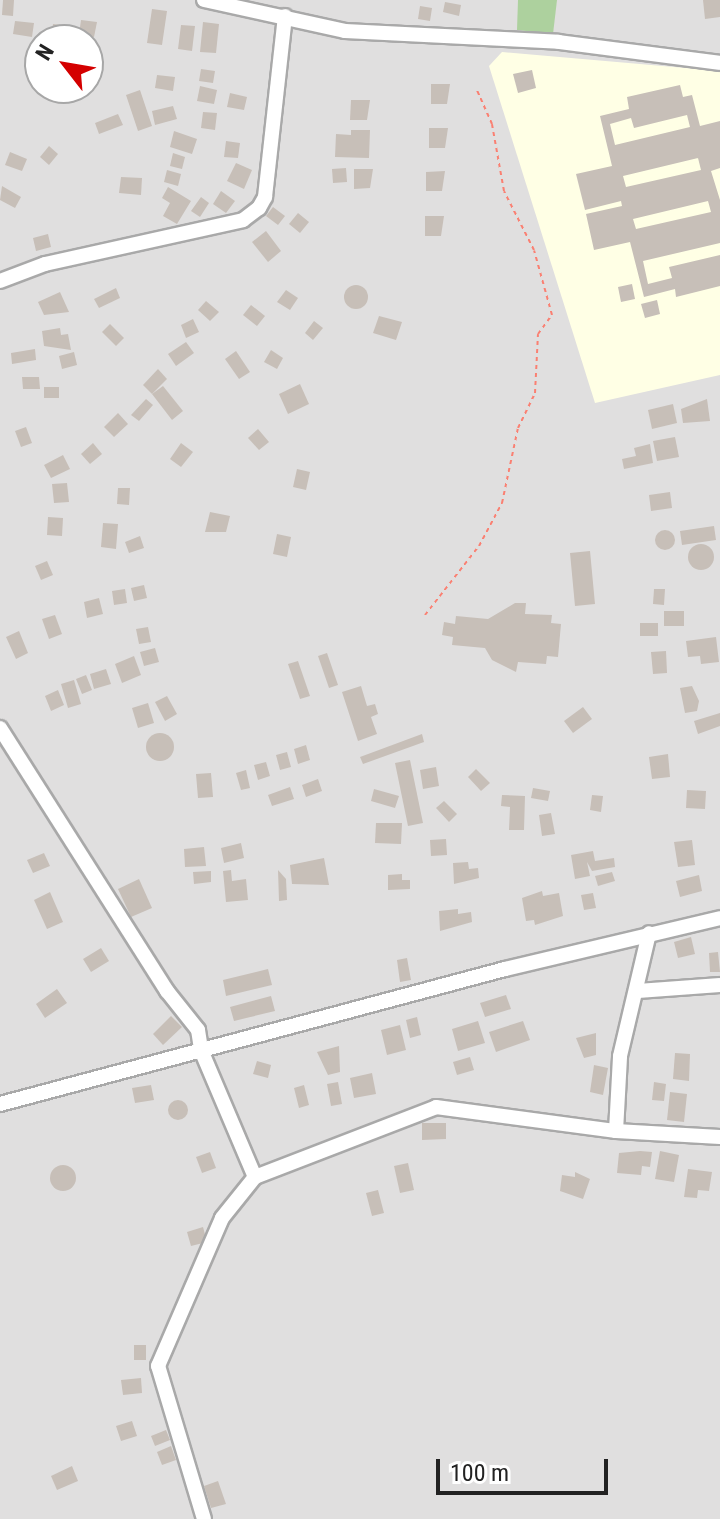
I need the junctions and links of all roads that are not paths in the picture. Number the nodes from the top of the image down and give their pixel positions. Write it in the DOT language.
graph roads {
  1 [pos="204,0"];
  2 [pos="285,16"];
  3 [pos="720,63"];
  4 [pos="0,281"];
  5 [pos="0,728"];
  6 [pos="720,918"];
  7 [pos="649,933"];
  8 [pos="720,985"];
  9 [pos="638,991"];
  10 [pos="201,1050"];
  11 [pos="0,1104"];
  12 [pos="616,1131"];
  13 [pos="720,1137"];
  14 [pos="255,1177"];
  15 [pos="204,1519"];
  1 -- 2 [label="street"];
  2 -- 3 [label="street"];
  2 -- 4 [label="street"];
  5 -- 10 [label="street"];
  6 -- 7 [label="street"];
  7 -- 9 [label="street"];
  7 -- 10 [label="street"];
  8 -- 9 [label="street"];
  9 -- 12 [label="street"];
  10 -- 11 [label="street"];
  10 -- 14 [label="street"];
  12 -- 13 [label="street"];
  12 -- 14 [label="street"];
  14 -- 15 [label="street"];
}
